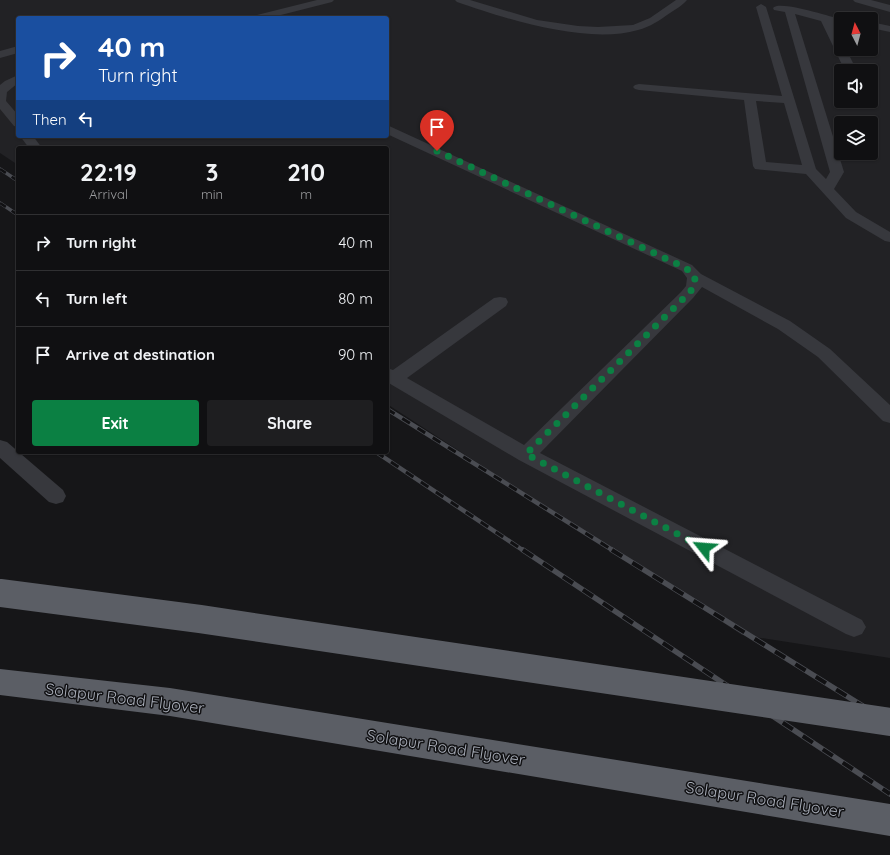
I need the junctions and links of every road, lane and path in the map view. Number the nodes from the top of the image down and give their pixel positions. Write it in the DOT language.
graph roads {
  1 [pos="329,0"];
  2 [pos="460,0"];
  3 [pos="682,0"];
  4 [pos="798,0"];
  5 [pos="859,0"];
  6 [pos="760,4"];
  7 [pos="789,9"];
  8 [pos="890,9"];
  9 [pos="265,16"];
  10 [pos="826,20"];
  11 [pos="834,21"];
  12 [pos="878,26"];
  13 [pos="890,29"];
  14 [pos="16,50"];
  15 [pos="0,55"];
  16 [pos="848,64"];
  17 [pos="16,79"];
  18 [pos="639,87"];
  19 [pos="749,96"];
  20 [pos="788,100"];
  21 [pos="16,121"];
  22 [pos="389,130"];
  23 [pos="28,138"];
  24 [pos="34,146"];
  25 [pos="810,170"];
  26 [pos="828,189"];
  27 [pos="890,238"];
  28 [pos="695,277"];
  29 [pos="500,302"];
  30 [pos="391,376"];
  31 [pos="890,416"];
  32 [pos="0,448"];
  33 [pos="526,454"];
  34 [pos="56,496"];
  35 [pos="0,593"];
  36 [pos="854,628"];
  37 [pos="0,682"];
  38 [pos="890,722"];
  39 [pos="890,820"];
  1 -- 9 [label="lane"];
  2 -- 3 [label="lane"];
  4 -- 7 [label="lane"];
  5 -- 8 [label="street"];
  6 -- 7 [label="lane"];
  6 -- 20 [label="lane"];
  7 -- 10 [label="lane"];
  7 -- 26 [label="lane"];
  10 -- 11 [label="lane"];
  10 -- 16 [label="lane"];
  12 -- 13 [label="lane"];
  14 -- 15 [label="lane"];
  17 -- 21 [label="lane"];
  18 -- 19 [label="lane"];
  19 -- 20 [label="lane"];
  19 -- 25 [label="lane"];
  20 -- 25 [label="lane"];
  22 -- 28 [label="lane"];
  23 -- 24 [label="lane"];
  25 -- 26 [label="lane"];
  26 -- 27 [label="lane"];
  28 -- 31 [label="lane"];
  28 -- 33 [label="lane"];
  29 -- 30 [label="lane"];
  30 -- 33 [label="lane"];
  32 -- 34 [label="lane"];
  33 -- 36 [label="lane"];
  35 -- 38 [label="highway, bridge"];
  37 -- 39 [label="highway, Solapur Road Flyover"];
}
